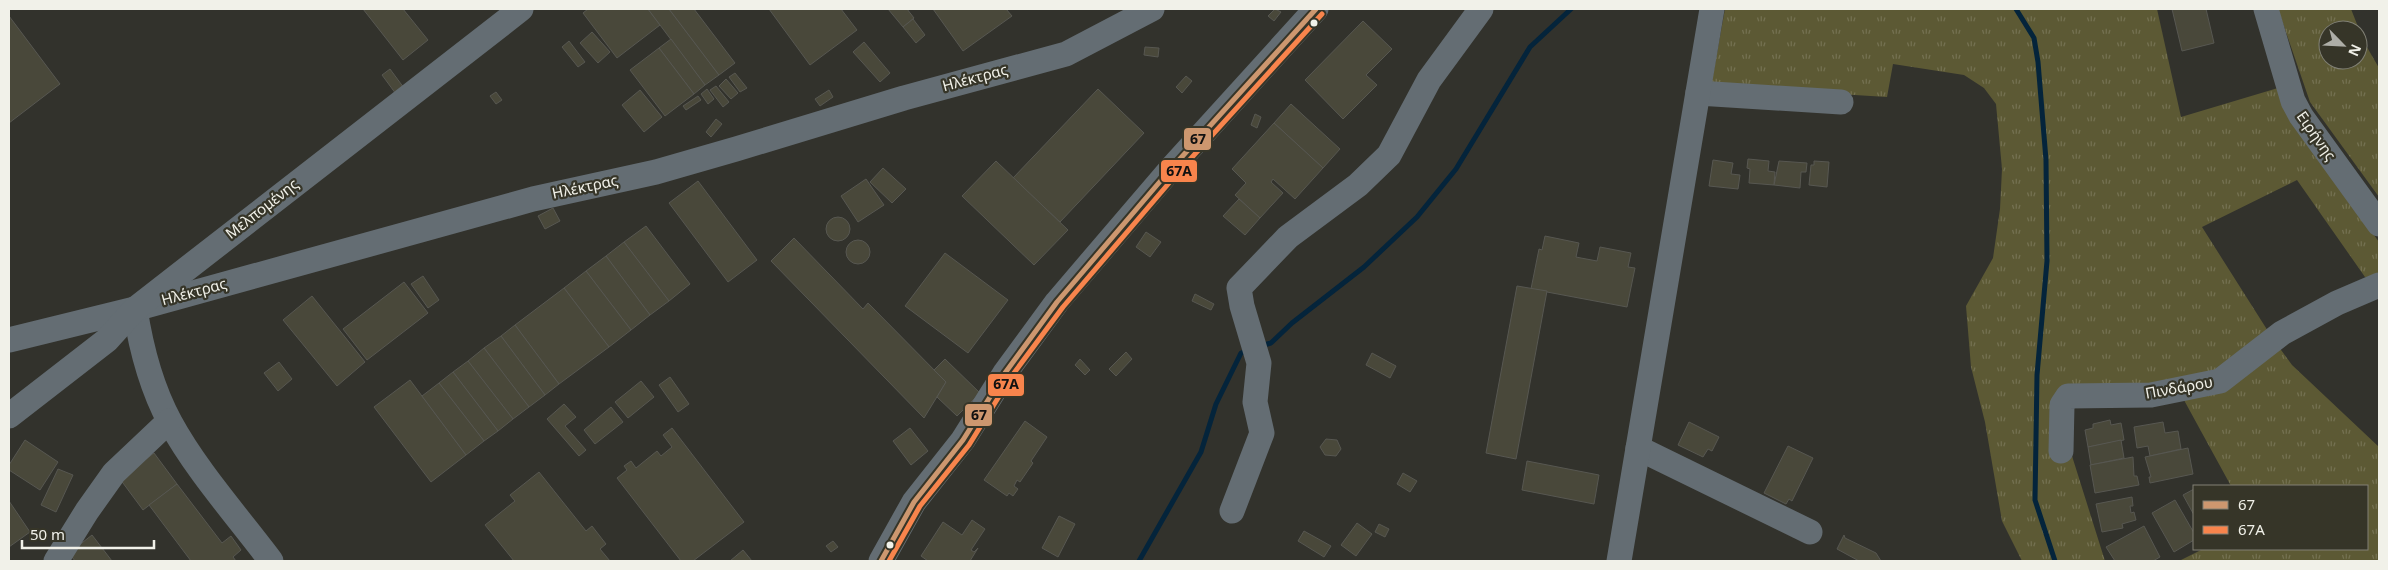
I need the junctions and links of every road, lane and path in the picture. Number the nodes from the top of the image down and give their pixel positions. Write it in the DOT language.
graph roads {
  1 [pos="520,9"];
  2 [pos="1152,9"];
  3 [pos="1316,9"];
  4 [pos="1481,9"];
  5 [pos="1712,9"];
  6 [pos="2266,9"];
  7 [pos="1698,93"];
  8 [pos="1841,102"];
  9 [pos="2379,224"];
  10 [pos="2379,285"];
  11 [pos="135,309"];
  12 [pos="9,340"];
  13 [pos="9,416"];
  14 [pos="169,421"];
  15 [pos="1638,448"];
  16 [pos="2061,451"];
  17 [pos="1232,511"];
  18 [pos="1810,532"];
  19 [pos="56,561"];
  20 [pos="271,561"];
  21 [pos="881,561"];
  22 [pos="1619,561"];
  1 -- 11 [label="street, Μελπομένης"];
  2 -- 11 [label="street, Ηλέκτρας"];
  3 -- 21 [label="street"];
  4 -- 17 [label="street"];
  5 -- 7 [label="street"];
  6 -- 9 [label="street, Ειρήνης"];
  7 -- 8 [label="street"];
  7 -- 15 [label="street"];
  10 -- 16 [label="street, Πινδάρου"];
  11 -- 12 [label="street, Ηλέκτρας"];
  11 -- 13 [label="street, Μελπομένης"];
  11 -- 14 [label="street"];
  14 -- 19 [label="street"];
  14 -- 20 [label="street"];
  15 -- 18 [label="street"];
  15 -- 22 [label="street"];
}
